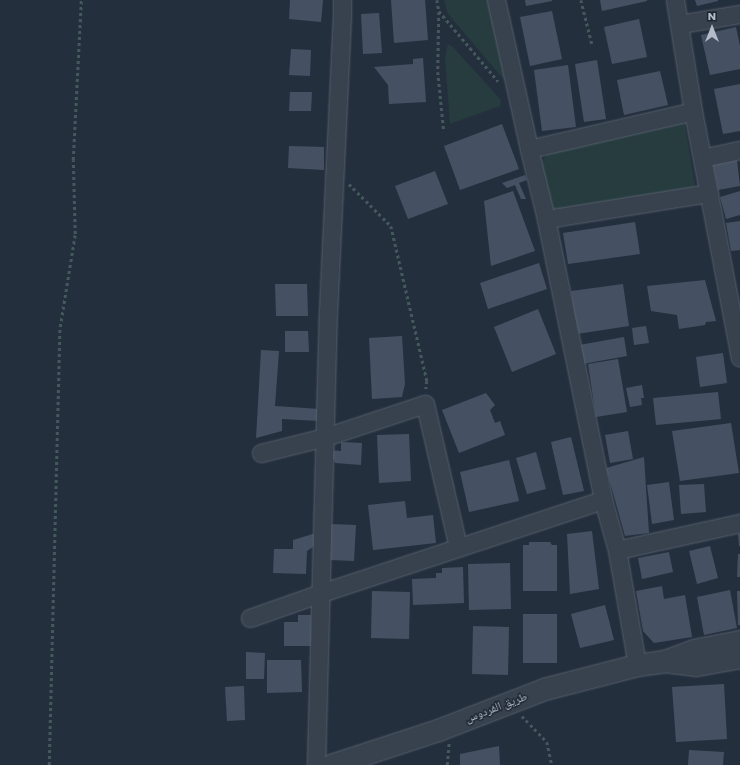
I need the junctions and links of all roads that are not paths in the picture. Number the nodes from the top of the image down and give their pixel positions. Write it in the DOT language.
graph roads {
  1 [pos="342,0"];
  2 [pos="496,0"];
  3 [pos="675,0"];
  4 [pos="740,14"];
  5 [pos="680,24"];
  6 [pos="693,111"];
  7 [pos="529,149"];
  8 [pos="740,150"];
  9 [pos="702,158"];
  10 [pos="709,193"];
  11 [pos="546,219"];
  12 [pos="737,325"];
  13 [pos="740,358"];
  14 [pos="325,437"];
  15 [pos="261,453"];
  16 [pos="603,500"];
  17 [pos="740,523"];
  18 [pos="458,547"];
  19 [pos="617,550"];
  20 [pos="321,593"];
  21 [pos="250,618"];
  22 [pos="740,641"];
  23 [pos="740,657"];
  24 [pos="664,661"];
  25 [pos="637,665"];
  26 [pos="316,765"];
  27 [pos="331,765"];
  1 -- 14 [label="street"];
  2 -- 7 [label="street"];
  3 -- 5 [label="street"];
  4 -- 5 [label="street"];
  5 -- 6 [label="street"];
  6 -- 7 [label="street"];
  6 -- 9 [label="street"];
  7 -- 11 [label="street"];
  8 -- 9 [label="street"];
  9 -- 10 [label="street"];
  10 -- 11 [label="street"];
  10 -- 12 [label="street"];
  11 -- 16 [label="street"];
  12 -- 13 [label="street"];
  14 -- 15 [label="street"];
  14 -- 18 [label="street"];
  14 -- 20 [label="street"];
  16 -- 18 [label="street"];
  16 -- 19 [label="street"];
  17 -- 19 [label="street"];
  18 -- 20 [label="street"];
  19 -- 25 [label="street"];
  20 -- 21 [label="street"];
  20 -- 26 [label="street"];
  22 -- 24 [label="street, طريق الفردوس"];
  23 -- 24 [label="street, طريق الفردوس"];
  24 -- 25 [label="street, طريق الفردوس"];
  25 -- 27 [label="street, طريق الفردوس"];
}
